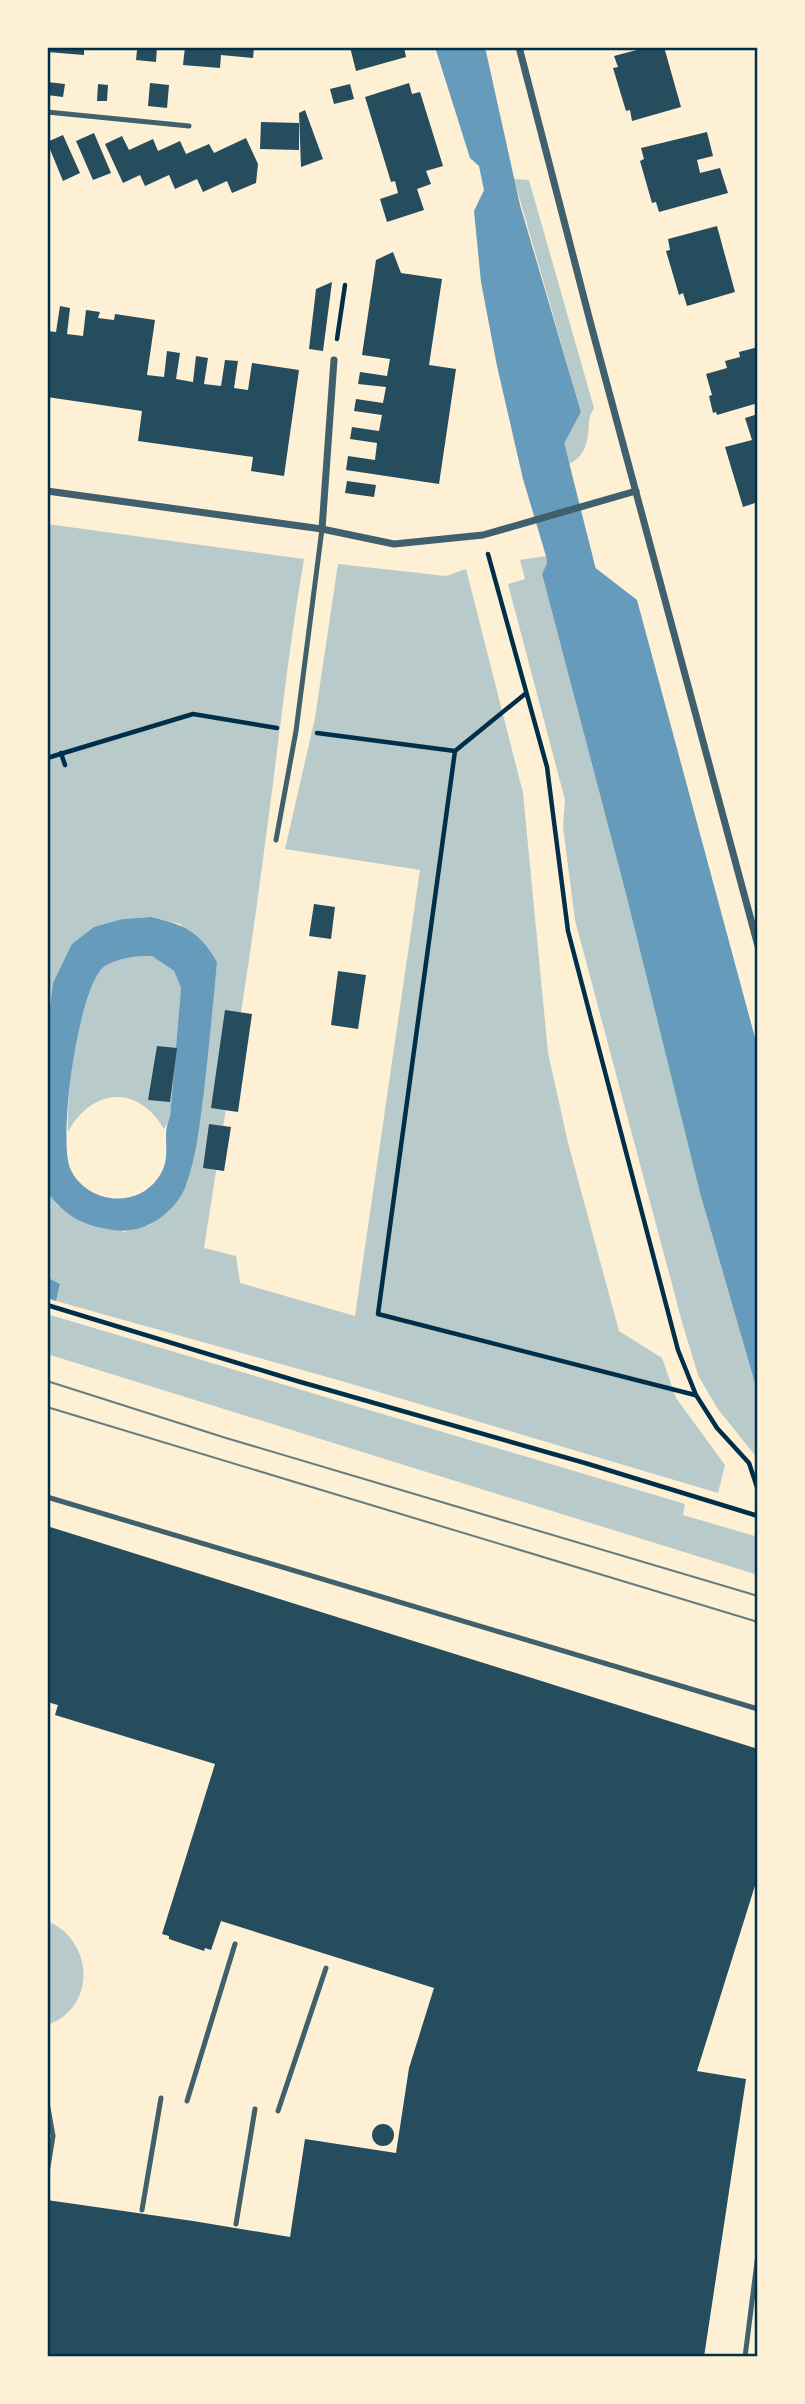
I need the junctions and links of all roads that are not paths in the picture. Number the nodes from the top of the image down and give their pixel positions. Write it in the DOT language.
graph roads {
  1 [pos="519,47"];
  2 [pos="47,112"];
  3 [pos="189,126"];
  4 [pos="334,360"];
  5 [pos="47,491"];
  6 [pos="636,491"];
  7 [pos="321,529"];
  8 [pos="276,840"];
  9 [pos="758,946"];
  10 [pos="47,1497"];
  11 [pos="758,1709"];
  12 [pos="235,1944"];
  13 [pos="326,1968"];
  14 [pos="160,2098"];
  15 [pos="187,2101"];
  16 [pos="47,2102"];
  17 [pos="255,2109"];
  18 [pos="278,2111"];
  19 [pos="47,2173"];
  20 [pos="142,2210"];
  21 [pos="236,2224"];
  22 [pos="758,2254"];
  23 [pos="745,2357"];
  1 -- 6 [label="street"];
  2 -- 3 [label="lane"];
  4 -- 7 [label="street"];
  5 -- 7 [label="street"];
  6 -- 7 [label="street"];
  6 -- 9 [label="street"];
  7 -- 8 [label="lane"];
  10 -- 11 [label="lane"];
  12 -- 15 [label="lane"];
  13 -- 18 [label="lane"];
  14 -- 20 [label="lane"];
  16 -- 19 [label="lane"];
  17 -- 21 [label="lane"];
  22 -- 23 [label="lane"];
}
